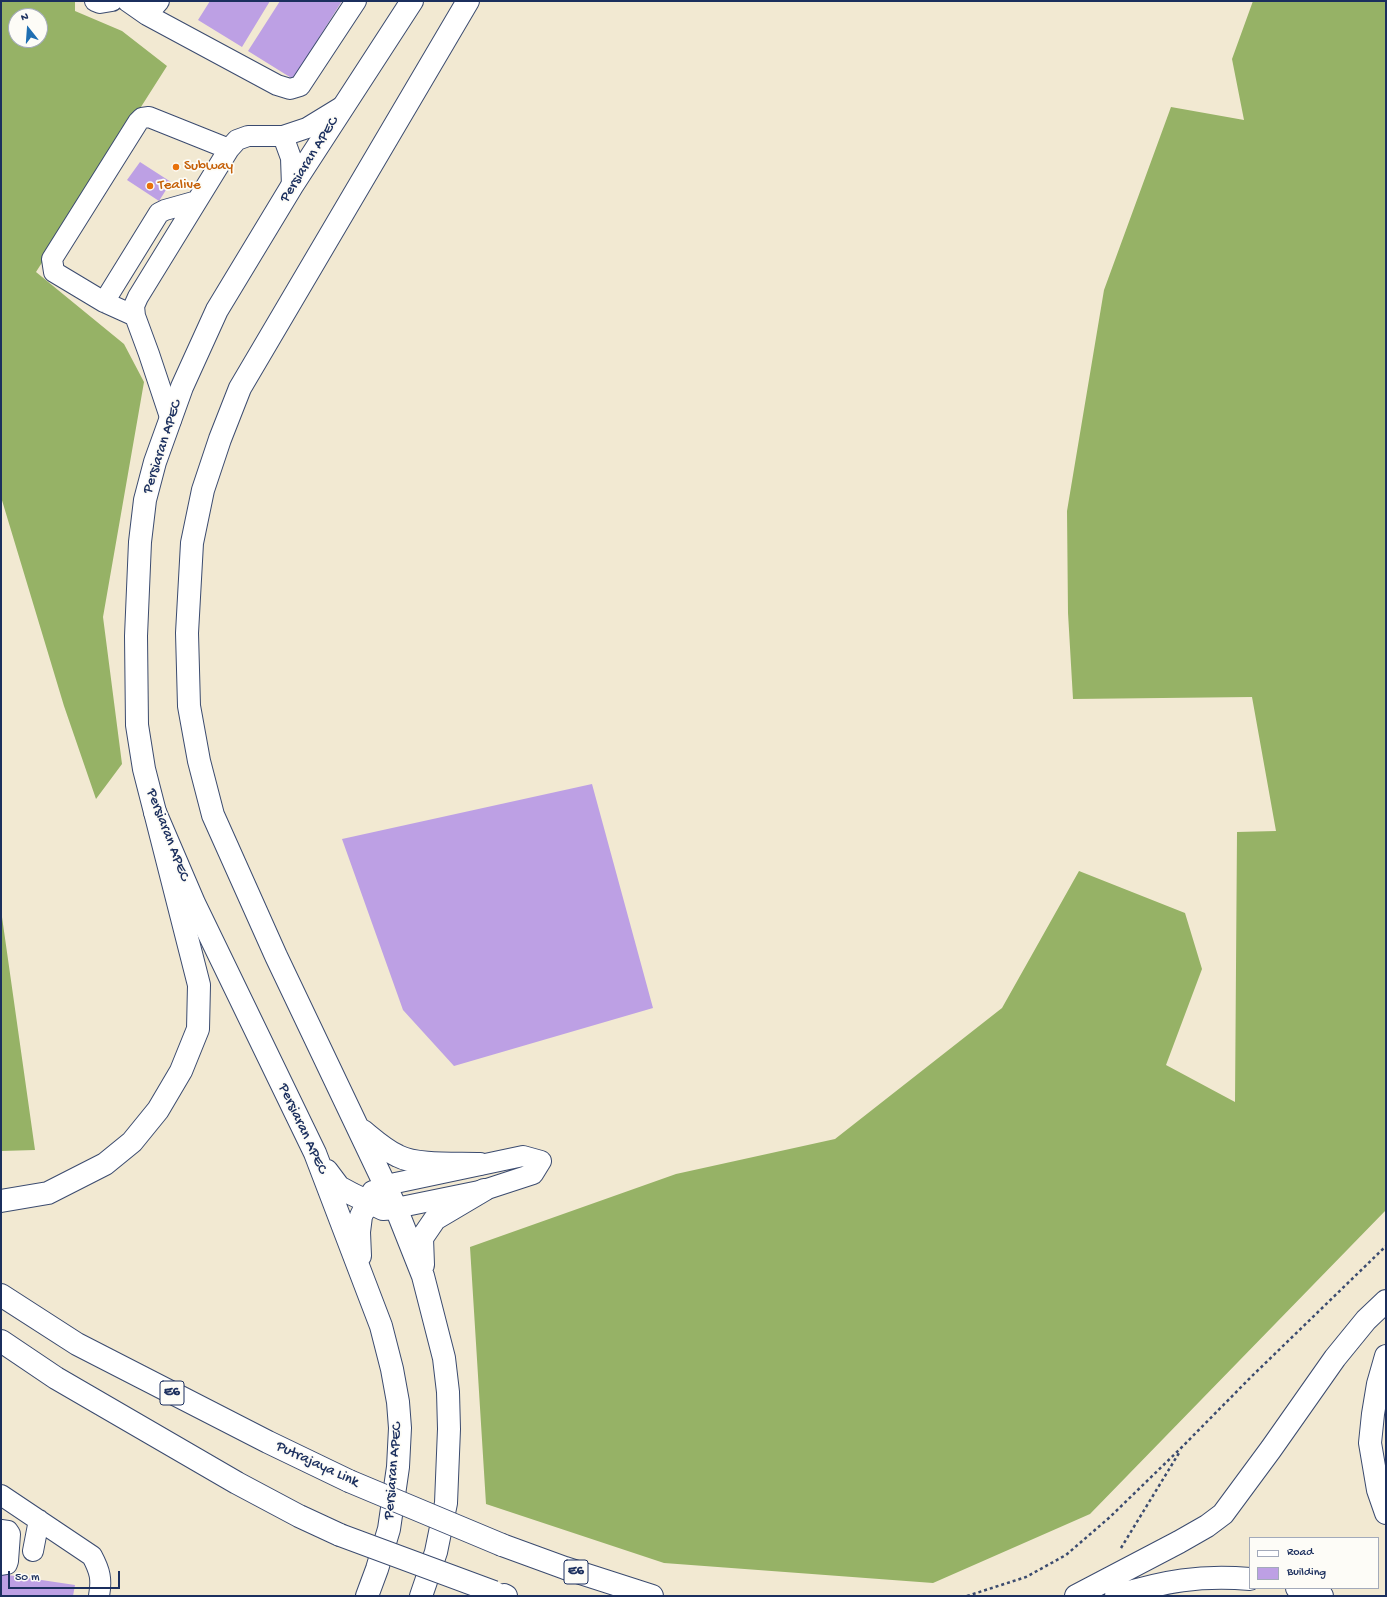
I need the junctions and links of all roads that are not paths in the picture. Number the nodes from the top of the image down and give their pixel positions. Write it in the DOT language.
graph roads {
  1 [pos="95,1"];
  2 [pos="112,1"];
  3 [pos="127,1"];
  4 [pos="356,1"];
  5 [pos="412,1"];
  6 [pos="468,1"];
  7 [pos="153,8"];
  8 [pos="343,106"];
  9 [pos="283,136"];
  10 [pos="229,148"];
  11 [pos="292,186"];
  12 [pos="197,201"];
  13 [pos="104,302"];
  14 [pos="135,316"];
  15 [pos="171,420"];
  16 [pos="155,812"];
  17 [pos="359,1128"];
  18 [pos="315,1153"];
  19 [pos="480,1164"];
  20 [pos="386,1184"];
  21 [pos="484,1190"];
  22 [pos="1,1201"];
  23 [pos="368,1202"];
  24 [pos="396,1208"];
  25 [pos="361,1271"];
  26 [pos="423,1276"];
  27 [pos="1,1295"];
  28 [pos="1386,1301"];
  29 [pos="1,1341"];
  30 [pos="1386,1356"];
  31 [pos="1,1495"];
  32 [pos="1386,1513"];
  33 [pos="39,1520"];
  34 [pos="1,1530"];
  35 [pos="33,1551"];
  36 [pos="1,1565"];
  37 [pos="1249,1580"];
  38 [pos="1300,1589"];
  39 [pos="102,1593"];
  40 [pos="503,1595"];
  41 [pos="367,1596"];
  42 [pos="421,1596"];
  43 [pos="652,1596"];
  44 [pos="1076,1596"];
  45 [pos="1116,1596"];
  46 [pos="1322,1596"];
  1 -- 2 [label="street"];
  3 -- 7 [label="street"];
  4 -- 7 [label="street"];
  5 -- 8 [label="main road, Persiaran APEC"];
  6 -- 17 [label="main road"];
  8 -- 9 [label="street"];
  8 -- 11 [label="main road, Persiaran APEC"];
  9 -- 10 [label="street"];
  9 -- 11 [label="street"];
  10 -- 12 [label="street"];
  10 -- 13 [label="street"];
  11 -- 15 [label="main road, Persiaran APEC"];
  12 -- 13 [label="street"];
  12 -- 14 [label="street"];
  13 -- 14 [label="street"];
  14 -- 15 [label="street"];
  15 -- 16 [label="main road, Persiaran APEC"];
  16 -- 18 [label="main road, Persiaran APEC"];
  16 -- 22 [label="main road"];
  17 -- 19 [label="main road"];
  17 -- 20 [label="main road"];
  18 -- 23 [label="main road"];
  18 -- 25 [label="main road, Persiaran APEC"];
  19 -- 20 [label="street"];
  19 -- 21 [label="street"];
  20 -- 23 [label="main road"];
  20 -- 24 [label="main road"];
  21 -- 24 [label="street"];
  21 -- 26 [label="main road"];
  23 -- 24 [label="main road"];
  23 -- 25 [label="main road"];
  24 -- 26 [label="main road"];
  25 -- 41 [label="main road, Persiaran APEC"];
  26 -- 42 [label="main road"];
  27 -- 43 [label="main road, Putrajaya Link / E6, bridge"];
  28 -- 44 [label="main road"];
  29 -- 40 [label="main road, bridge"];
  30 -- 32 [label="main road"];
  31 -- 33 [label="street"];
  33 -- 35 [label="street"];
  33 -- 39 [label="street"];
  34 -- 36 [label="street"];
  37 -- 45 [label="main road"];
  38 -- 46 [label="main road"];
}
